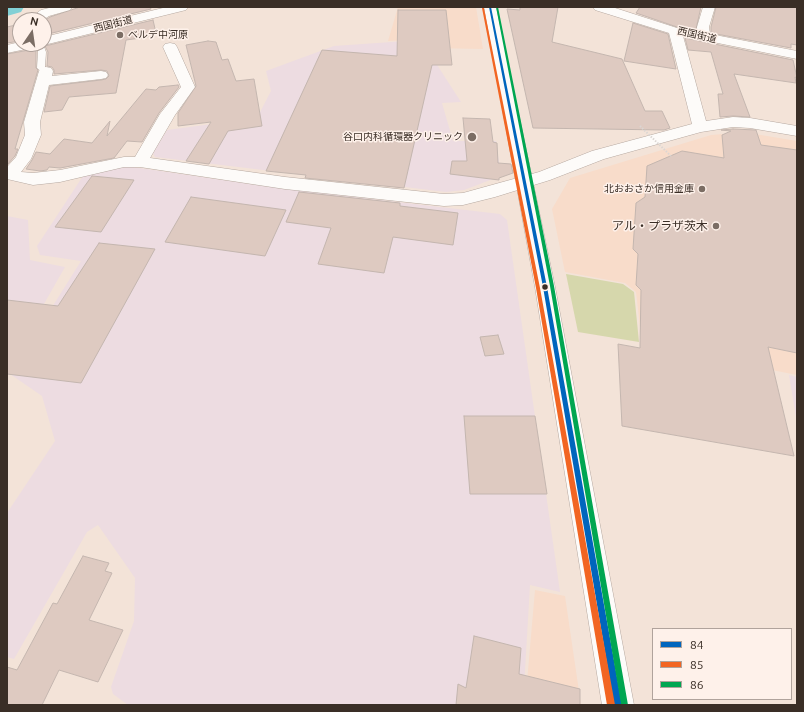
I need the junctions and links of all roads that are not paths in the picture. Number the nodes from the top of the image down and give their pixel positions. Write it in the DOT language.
graph roads {
  1 [pos="66,7"];
  2 [pos="182,7"];
  3 [pos="490,7"];
  4 [pos="599,7"];
  5 [pos="709,7"];
  6 [pos="614,9"];
  7 [pos="48,12"];
  8 [pos="675,31"];
  9 [pos="704,37"];
  10 [pos="52,39"];
  11 [pos="170,47"];
  12 [pos="42,52"];
  13 [pos="797,55"];
  14 [pos="101,75"];
  15 [pos="45,76"];
  16 [pos="700,127"];
  17 [pos="797,131"];
  18 [pos="140,162"];
  19 [pos="9,174"];
  20 [pos="524,181"];
  21 [pos="618,705"];
  1 -- 7 [label="street"];
  2 -- 10 [label="street, 西国街道"];
  3 -- 20 [label="street"];
  4 -- 6 [label="street, 西国街道"];
  5 -- 9 [label="street"];
  6 -- 8 [label="street, 西国街道"];
  8 -- 9 [label="street, 西国街道"];
  8 -- 16 [label="street"];
  9 -- 13 [label="street, 西国街道"];
  11 -- 18 [label="street"];
  12 -- 15 [label="lane"];
  14 -- 15 [label="street"];
  15 -- 19 [label="street"];
  16 -- 17 [label="street"];
  16 -- 20 [label="street"];
  18 -- 19 [label="street"];
  18 -- 20 [label="street"];
  20 -- 21 [label="street"];
}
